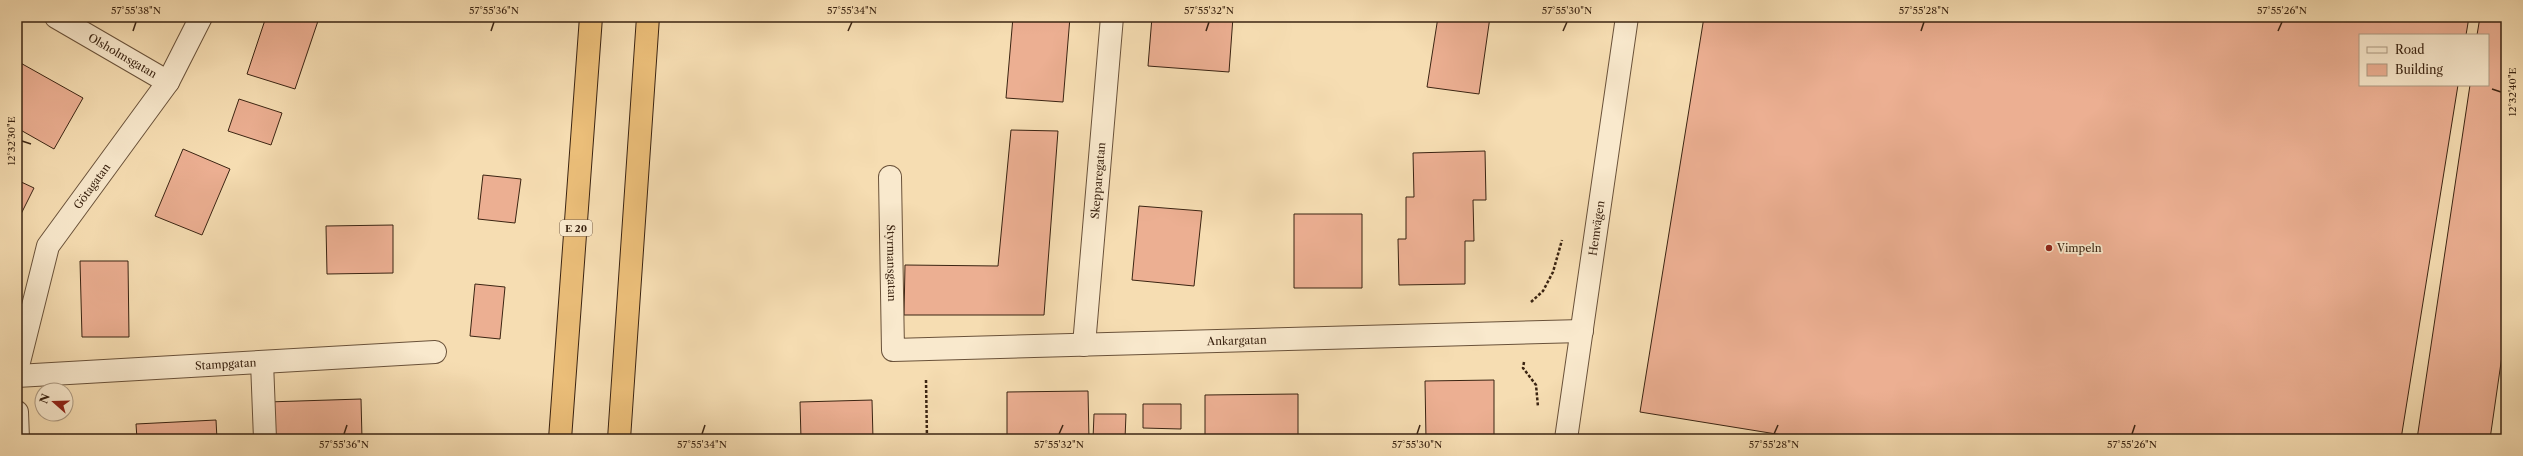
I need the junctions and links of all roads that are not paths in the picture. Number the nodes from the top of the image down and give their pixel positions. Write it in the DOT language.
graph roads {
  1 [pos="56,17"];
  2 [pos="201,17"];
  3 [pos="590,17"];
  4 [pos="648,17"];
  5 [pos="1112,17"];
  6 [pos="1627,17"];
  7 [pos="168,82"];
  8 [pos="890,177"];
  9 [pos="1582,331"];
  10 [pos="1084,345"];
  11 [pos="893,350"];
  12 [pos="435,352"];
  13 [pos="262,362"];
  14 [pos="17,370"];
  15 [pos="17,376"];
  16 [pos="17,412"];
  17 [pos="18,439"];
  18 [pos="265,439"];
  19 [pos="560,439"];
  20 [pos="619,439"];
  21 [pos="1566,439"];
  1 -- 7 [label="street, Olsholmsgatan"];
  2 -- 7 [label="street, Götagatan"];
  3 -- 19 [label="highway, E 20"];
  4 -- 20 [label="highway"];
  5 -- 10 [label="street, Skepparegatan"];
  6 -- 9 [label="street, Hemvägen"];
  7 -- 14 [label="street, Götagatan"];
  8 -- 11 [label="street, Styrmansgatan"];
  9 -- 10 [label="street, Ankargatan"];
  9 -- 21 [label="street, Hemvägen"];
  10 -- 11 [label="street, Ankargatan"];
  12 -- 13 [label="street, Stampgatan"];
  13 -- 15 [label="street, Stampgatan"];
  13 -- 18 [label="street"];
  16 -- 17 [label="street"];
}
